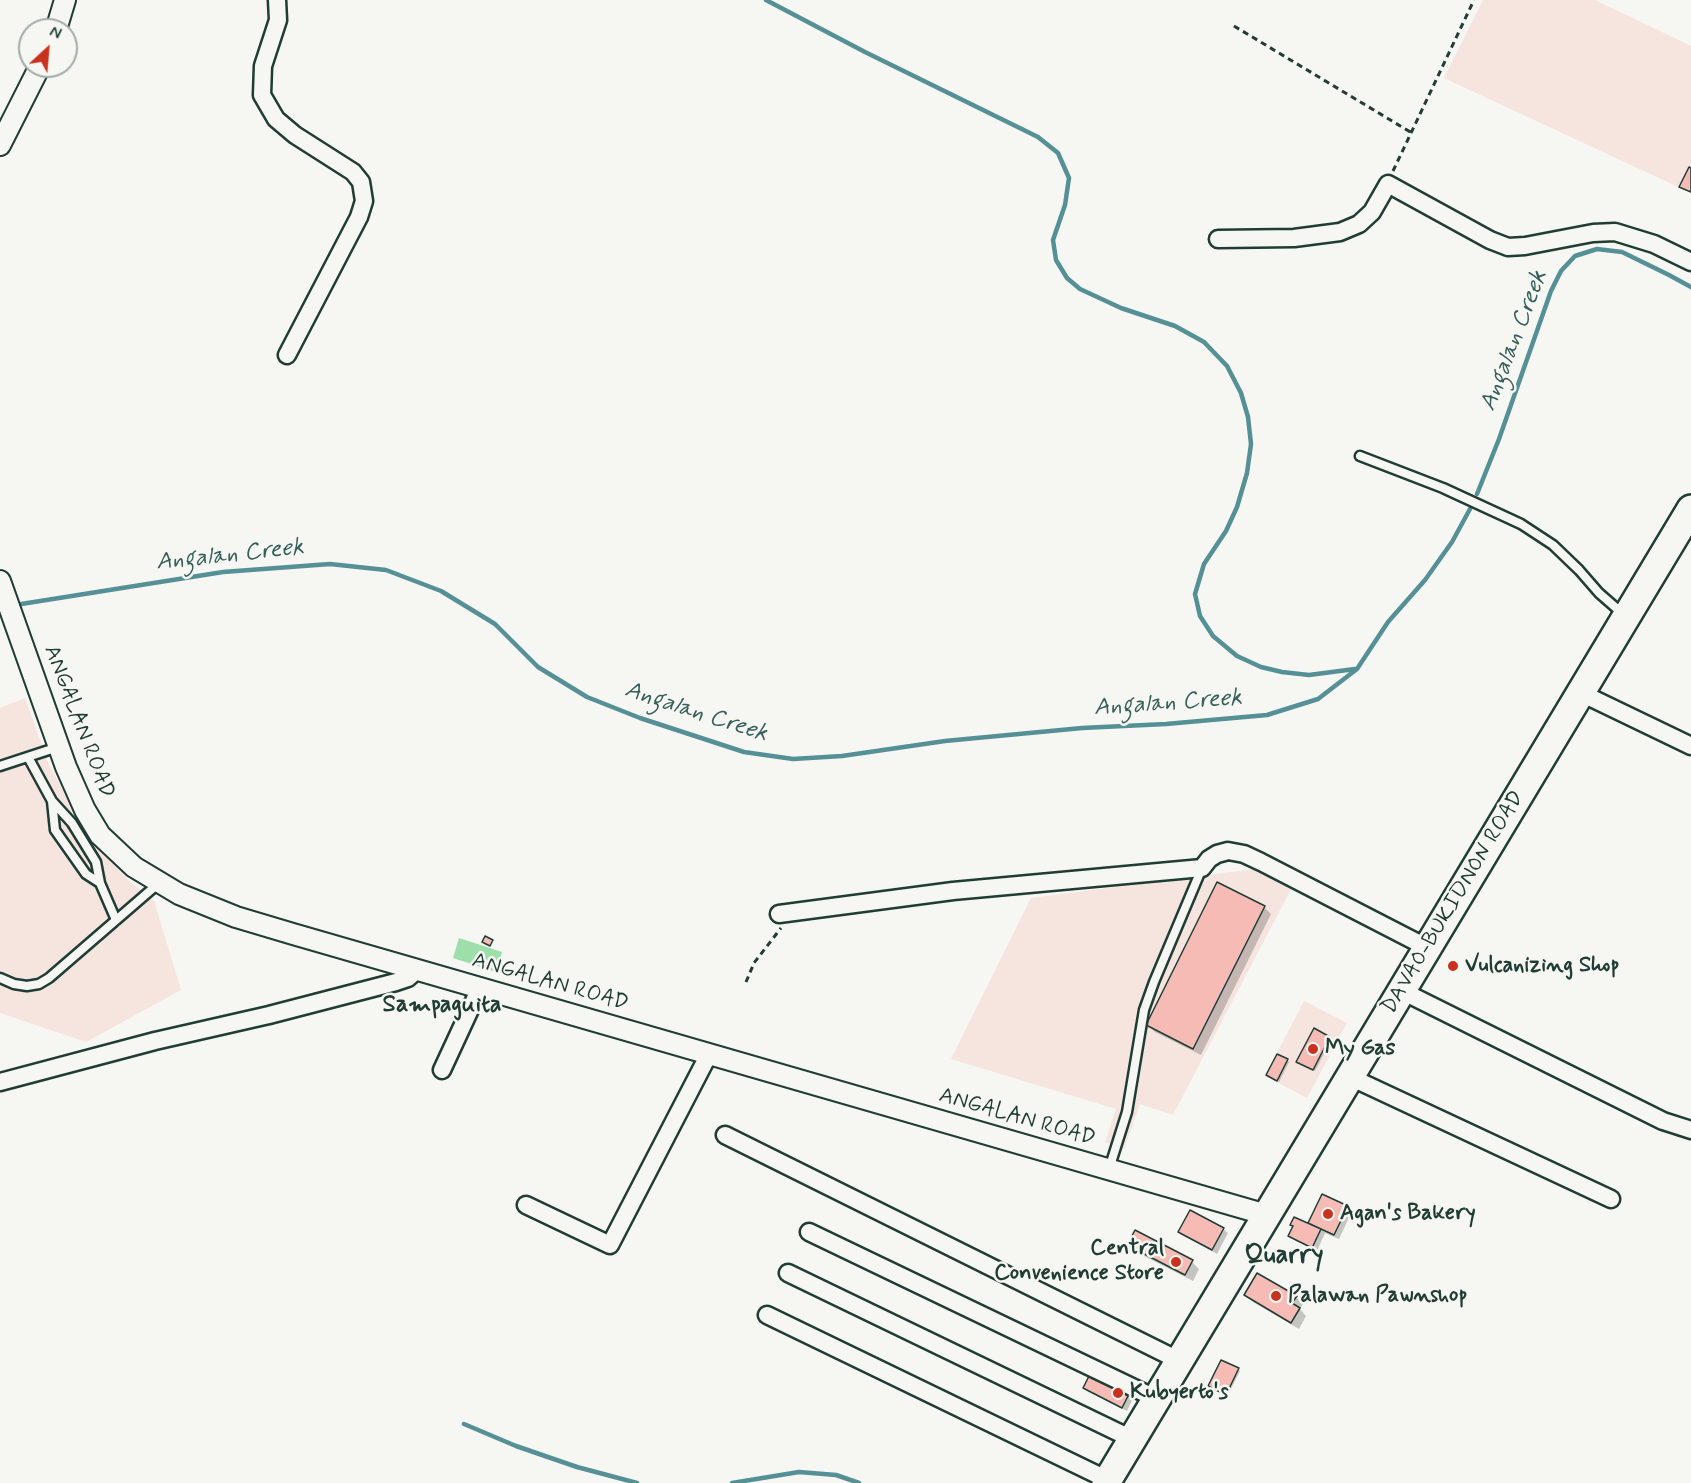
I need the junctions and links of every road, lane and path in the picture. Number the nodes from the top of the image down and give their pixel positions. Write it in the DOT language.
graph roads {
  1 [pos="65,0"];
  2 [pos="277,0"];
  3 [pos="1474,0"];
  4 [pos="60,18"];
  5 [pos="1234,26"];
  6 [pos="34,78"];
  7 [pos="1412,133"];
  8 [pos="0,145"];
  9 [pos="1388,184"];
  10 [pos="1218,239"];
  11 [pos="1691,262"];
  12 [pos="287,355"];
  13 [pos="1360,456"];
  14 [pos="1691,509"];
  15 [pos="0,581"];
  16 [pos="1626,617"];
  17 [pos="1581,693"];
  18 [pos="1691,746"];
  19 [pos="58,747"];
  20 [pos="28,757"];
  21 [pos="0,766"];
  22 [pos="52,801"];
  23 [pos="1202,868"];
  24 [pos="100,883"];
  25 [pos="159,884"];
  26 [pos="801,911"];
  27 [pos="779,914"];
  28 [pos="116,920"];
  29 [pos="1428,948"];
  30 [pos="417,970"];
  31 [pos="0,978"];
  32 [pos="746,982"];
  33 [pos="480,988"];
  34 [pos="1402,991"];
  35 [pos="709,1054"];
  36 [pos="442,1070"];
  37 [pos="1350,1077"];
  38 [pos="0,1082"];
  39 [pos="1691,1130"];
  40 [pos="725,1135"];
  41 [pos="1109,1169"];
  42 [pos="1611,1199"];
  43 [pos="526,1205"];
  44 [pos="1267,1215"];
  45 [pos="809,1232"];
  46 [pos="788,1273"];
  47 [pos="767,1315"];
  48 [pos="1180,1361"];
  49 [pos="1157,1399"];
  50 [pos="1132,1440"];
  51 [pos="1107,1482"];
  1 -- 4 [label="street"];
  2 -- 12 [label="street"];
  3 -- 7 [label="path"];
  5 -- 7 [label="path"];
  6 -- 8 [label="street"];
  7 -- 9 [label="path"];
  9 -- 10 [label="street"];
  9 -- 11 [label="street"];
  13 -- 16 [label="lane"];
  14 -- 16 [label="highway, DAVAO-BUKIDNON ROAD"];
  15 -- 19 [label="street, ANGALAN ROAD"];
  16 -- 17 [label="highway, DAVAO-BUKIDNON ROAD"];
  17 -- 18 [label="street"];
  17 -- 29 [label="highway, DAVAO-BUKIDNON ROAD"];
  19 -- 20 [label="lane"];
  19 -- 25 [label="street, ANGALAN ROAD"];
  20 -- 21 [label="lane"];
  20 -- 22 [label="lane"];
  22 -- 24 [label="lane"];
  22 -- 24 [label="lane"];
  23 -- 26 [label="street"];
  23 -- 29 [label="street"];
  23 -- 41 [label="lane"];
  24 -- 28 [label="lane"];
  25 -- 28 [label="lane"];
  25 -- 30 [label="street, ANGALAN ROAD"];
  26 -- 27 [label="street"];
  26 -- 32 [label="path"];
  28 -- 31 [label="lane"];
  29 -- 34 [label="highway, DAVAO-BUKIDNON ROAD"];
  30 -- 33 [label="street, ANGALAN ROAD"];
  30 -- 38 [label="street"];
  33 -- 35 [label="street, ANGALAN ROAD"];
  33 -- 36 [label="street"];
  34 -- 37 [label="highway, DAVAO-BUKIDNON ROAD"];
  34 -- 39 [label="street"];
  35 -- 41 [label="street, ANGALAN ROAD"];
  35 -- 43 [label="street"];
  37 -- 42 [label="street"];
  37 -- 44 [label="highway, DAVAO-BUKIDNON ROAD"];
  40 -- 48 [label="street"];
  41 -- 44 [label="street, ANGALAN ROAD"];
  44 -- 48 [label="highway, DAVAO-BUKIDNON ROAD"];
  45 -- 49 [label="street"];
  46 -- 50 [label="street"];
  47 -- 51 [label="street"];
  48 -- 49 [label="highway, DAVAO-BUKIDNON ROAD"];
  49 -- 50 [label="highway, DAVAO-BUKIDNON ROAD"];
  50 -- 51 [label="highway, DAVAO-BUKIDNON ROAD"];
}
